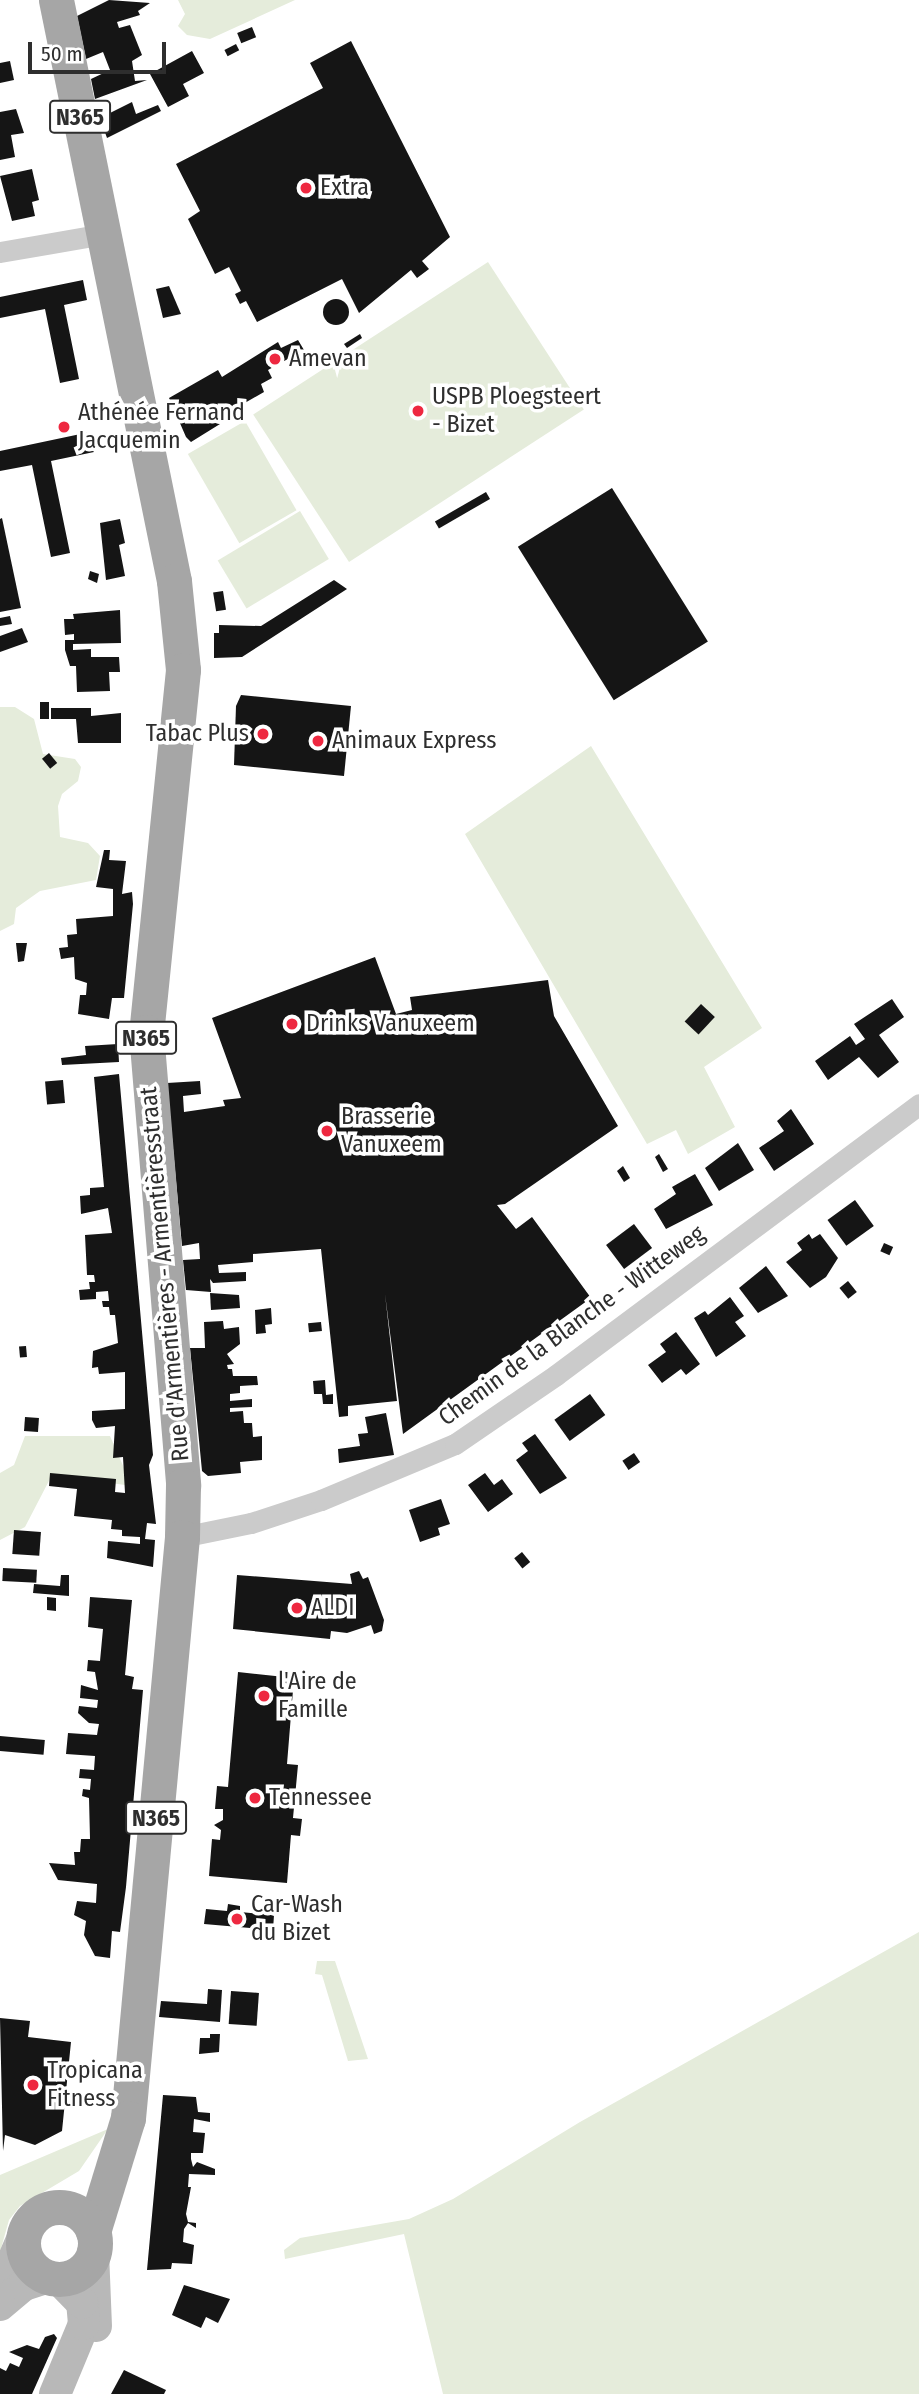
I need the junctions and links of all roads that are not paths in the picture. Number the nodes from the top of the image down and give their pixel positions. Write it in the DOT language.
graph roads {
  1 [pos="56,0"];
  2 [pos="104,234"];
  3 [pos="0,252"];
  4 [pos="919,1104"];
  5 [pos="182,1537"];
  6 [pos="123,2140"];
  7 [pos="52,2208"];
  8 [pos="23,2237"];
  9 [pos="93,2242"];
  10 [pos="53,2278"];
  11 [pos="0,2291"];
  12 [pos="0,2305"];
  13 [pos="79,2345"];
  14 [pos="55,2394"];
  1 -- 2 [label="main road, Rue d'Armentières - Armentièresstraat / N365"];
  2 -- 3 [label="street"];
  2 -- 5 [label="main road, Rue d'Armentières - Armentièresstraat / N365"];
  4 -- 5 [label="street, Chemin de la Blanche - Witteweg"];
  5 -- 6 [label="main road, Rue d'Armentières - Armentièresstraat / N365"];
  6 -- 7 [label="main road"];
  6 -- 9 [label="main road, Rue d'Armentières - Armentièresstraat / N365"];
  7 -- 8 [label="main road"];
  7 -- 9 [label="main road"];
  8 -- 10 [label="main road, N365"];
  8 -- 11 [label="street"];
  9 -- 10 [label="main road, N365"];
  9 -- 13 [label="street, N365"];
  10 -- 12 [label="street"];
  10 -- 13 [label="street, N365"];
  13 -- 14 [label="street, N365"];
}
